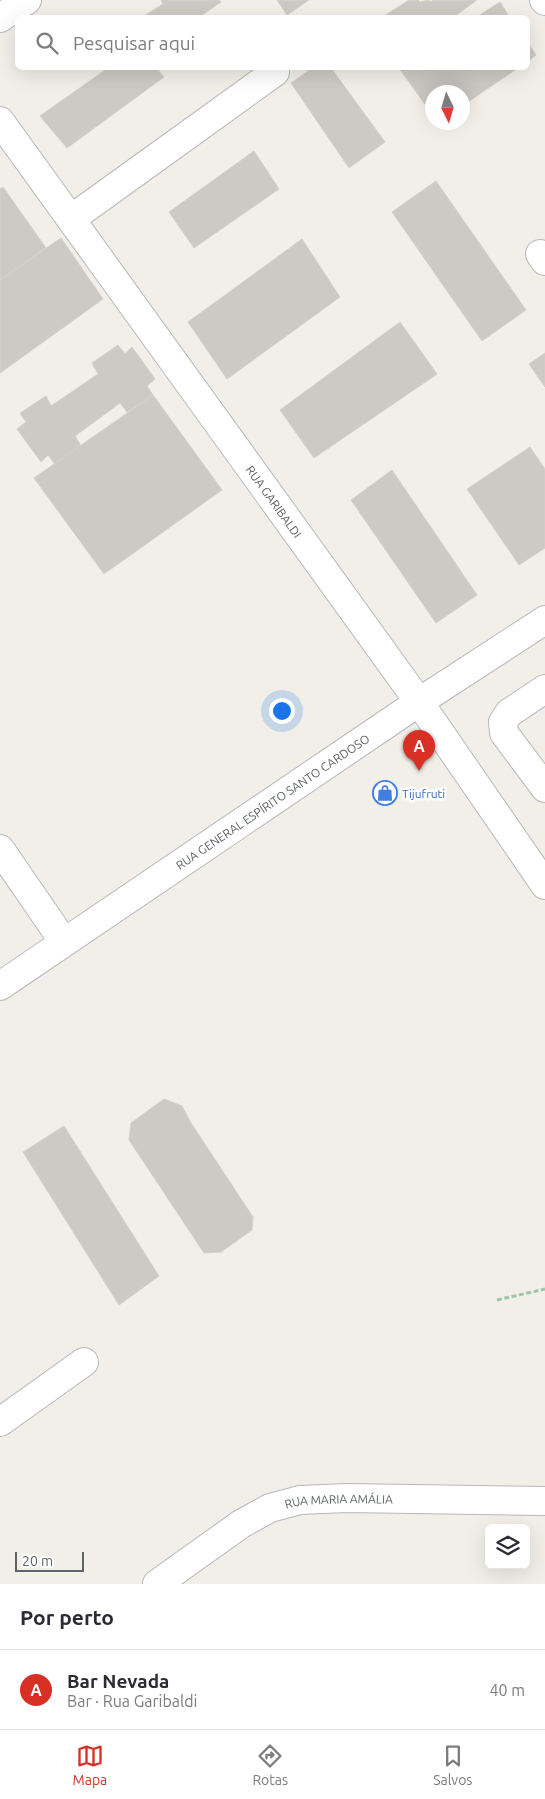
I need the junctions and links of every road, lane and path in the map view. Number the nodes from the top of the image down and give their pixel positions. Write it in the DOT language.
graph roads {
  1 [pos="28,0"];
  2 [pos="0,18"];
  3 [pos="275,72"];
  4 [pos="0,121"];
  5 [pos="71,219"];
  6 [pos="545,620"];
  7 [pos="545,689"];
  8 [pos="418,702"];
  9 [pos="545,788"];
  10 [pos="0,850"];
  11 [pos="545,884"];
  12 [pos="64,942"];
  13 [pos="0,986"];
  14 [pos="545,1289"];
  15 [pos="496,1300"];
  16 [pos="84,1362"];
  17 [pos="0,1422"];
  18 [pos="545,1501"];
  19 [pos="157,1584"];
  1 -- 2 [label="street"];
  3 -- 5 [label="street"];
  4 -- 5 [label="street, RUA GARIBALDI"];
  5 -- 8 [label="street, RUA GARIBALDI"];
  6 -- 8 [label="street, RUA GENERAL ESPÍRITO SANTO CARDOSO"];
  7 -- 9 [label="street"];
  8 -- 11 [label="street, RUA GARIBALDI"];
  8 -- 12 [label="street, RUA GENERAL ESPÍRITO SANTO CARDOSO"];
  10 -- 12 [label="street"];
  12 -- 13 [label="street, RUA GENERAL ESPÍRITO SANTO CARDOSO"];
  14 -- 15 [label="path"];
  16 -- 17 [label="street"];
  18 -- 19 [label="street, RUA MARIA AMÁLIA"];
}
